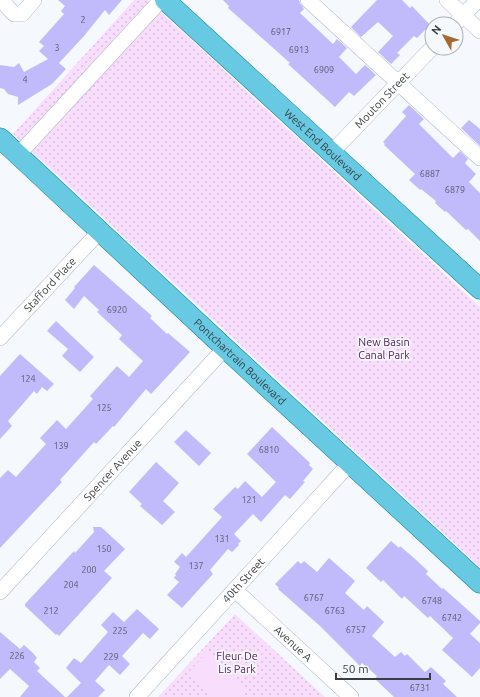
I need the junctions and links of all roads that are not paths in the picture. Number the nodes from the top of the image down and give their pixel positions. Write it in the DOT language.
graph roads {
  1 [pos="1,0"];
  2 [pos="34,0"];
  3 [pos="161,0"];
  4 [pos="165,0"];
  5 [pos="308,0"];
  6 [pos="447,0"];
  7 [pos="478,0"];
  8 [pos="457,16"];
  9 [pos="463,16"];
  10 [pos="464,23"];
  11 [pos="480,31"];
  12 [pos="424,56"];
  13 [pos="398,84"];
  14 [pos="0,138"];
  15 [pos="332,152"];
  16 [pos="18,155"];
  17 [pos="480,158"];
  18 [pos="100,230"];
  19 [pos="480,289"];
  20 [pos="0,338"];
  21 [pos="225,348"];
  22 [pos="350,463"];
  23 [pos="480,583"];
  24 [pos="235,590"];
  25 [pos="0,592"];
  26 [pos="137,697"];
  27 [pos="351,697"];
  1 -- 2 [label="street"];
  3 -- 16 [label="street"];
  4 -- 15 [label="main road, West End Boulevard"];
  5 -- 13 [label="street"];
  6 -- 8 [label="street"];
  7 -- 9 [label="street"];
  10 -- 11 [label="street"];
  12 -- 13 [label="street, Mouton Street"];
  13 -- 15 [label="street, Mouton Street"];
  13 -- 17 [label="street"];
  14 -- 16 [label="main road, Pontchartrain Boulevard"];
  15 -- 19 [label="main road, West End Boulevard"];
  16 -- 18 [label="main road, Pontchartrain Boulevard"];
  18 -- 20 [label="street, Stafford Place"];
  18 -- 21 [label="main road, Pontchartrain Boulevard"];
  21 -- 22 [label="main road, Pontchartrain Boulevard"];
  21 -- 25 [label="street, Spencer Avenue"];
  22 -- 23 [label="main road, Pontchartrain Boulevard"];
  22 -- 24 [label="street, 40th Street"];
  24 -- 26 [label="street, 40th Street"];
  24 -- 27 [label="street, Avenue A"];
}
